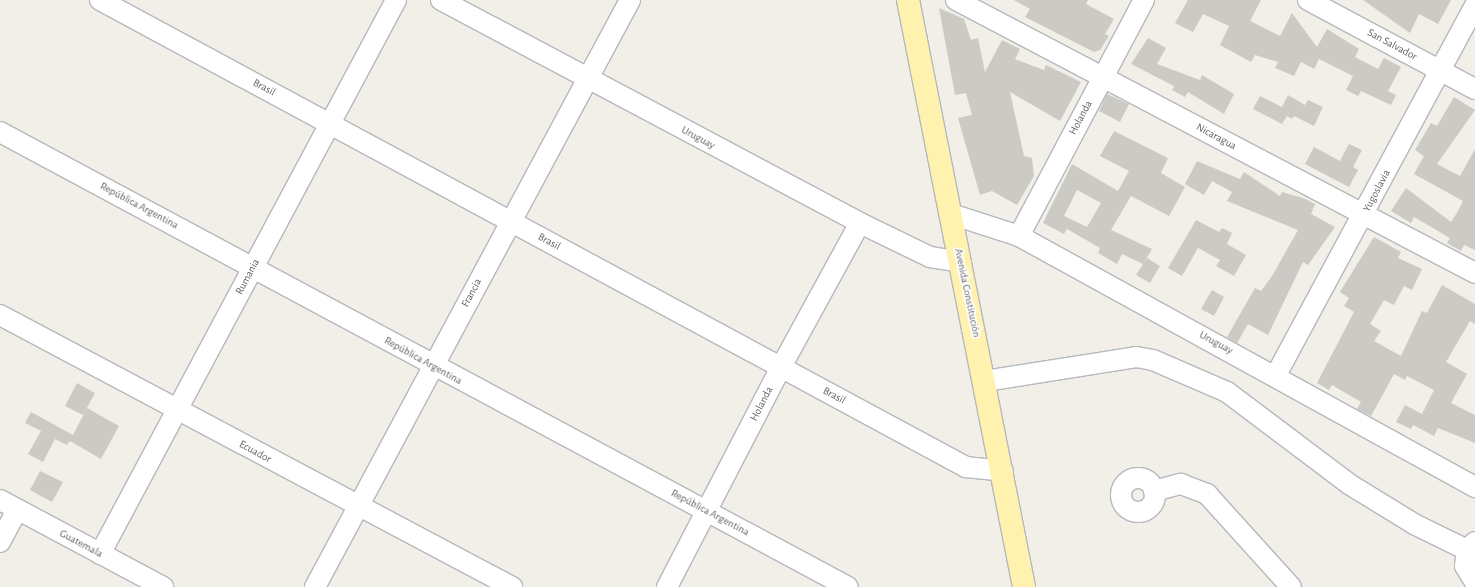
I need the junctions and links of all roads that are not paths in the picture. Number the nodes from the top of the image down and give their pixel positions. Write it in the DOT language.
graph roads {
  1 [pos="100,0"];
  2 [pos="396,0"];
  3 [pos="441,0"];
  4 [pos="630,0"];
  5 [pos="908,0"];
  6 [pos="956,0"];
  7 [pos="1144,0"];
  8 [pos="1308,0"];
  9 [pos="1475,6"];
  10 [pos="1440,71"];
  11 [pos="1103,77"];
  12 [pos="586,79"];
  13 [pos="1475,89"];
  14 [pos="330,123"];
  15 [pos="0,132"];
  16 [pos="951,214"];
  17 [pos="1364,214"];
  18 [pos="511,221"];
  19 [pos="860,223"];
  20 [pos="1019,236"];
  21 [pos="961,262"];
  22 [pos="254,267"];
  23 [pos="1475,273"];
  24 [pos="0,315"];
  25 [pos="433,366"];
  26 [pos="781,367"];
  27 [pos="1276,375"];
  28 [pos="985,381"];
  29 [pos="178,409"];
  30 [pos="1003,472"];
  31 [pos="1475,487"];
  32 [pos="1154,491"];
  33 [pos="8,505"];
  34 [pos="357,508"];
  35 [pos="707,511"];
  36 [pos="0,542"];
  37 [pos="1471,546"];
  38 [pos="100,554"];
  39 [pos="1475,582"];
  40 [pos="163,587"];
  41 [pos="315,587"];
  42 [pos="512,587"];
  43 [pos="667,587"];
  44 [pos="848,587"];
  45 [pos="1024,587"];
  46 [pos="1291,587"];
  1 -- 14 [label="street, Brasil"];
  2 -- 14 [label="street, Rumania"];
  3 -- 12 [label="street, Uruguay"];
  4 -- 12 [label="street, Francia"];
  5 -- 16 [label="main road, Avenida Constitución"];
  6 -- 11 [label="street, Nicaragua"];
  7 -- 11 [label="street, Holanda"];
  8 -- 10 [label="street, San Salvador"];
  9 -- 10 [label="street, Yugoslavia"];
  10 -- 13 [label="street, San Salvador"];
  10 -- 17 [label="street, Yugoslavia"];
  11 -- 17 [label="street, Nicaragua"];
  11 -- 20 [label="street, Holanda"];
  12 -- 18 [label="street, Francia"];
  12 -- 19 [label="street, Uruguay"];
  14 -- 18 [label="street, Brasil"];
  14 -- 22 [label="street, Rumania"];
  15 -- 22 [label="street, República Argentina"];
  16 -- 20 [label="street, Uruguay"];
  16 -- 21 [label="main road, Avenida Constitución"];
  17 -- 23 [label="street, Nicaragua"];
  17 -- 27 [label="street, Yugoslavia"];
  18 -- 25 [label="street, Francia"];
  18 -- 26 [label="street, Brasil"];
  19 -- 21 [label="street, Uruguay"];
  19 -- 26 [label="street, Holanda"];
  20 -- 27 [label="street, Uruguay"];
  21 -- 28 [label="main road, Avenida Constitución"];
  22 -- 25 [label="street, República Argentina"];
  22 -- 29 [label="street, Rumania"];
  24 -- 29 [label="street, Ecuador"];
  25 -- 34 [label="street, Francia"];
  25 -- 35 [label="street, República Argentina"];
  26 -- 30 [label="street, Brasil"];
  26 -- 35 [label="street, Holanda"];
  27 -- 31 [label="street, Uruguay"];
  28 -- 30 [label="main road, Avenida Constitución"];
  28 -- 37 [label="street"];
  29 -- 34 [label="street, Ecuador"];
  29 -- 38 [label="street, Rumania"];
  30 -- 45 [label="main road, Avenida Constitución"];
  32 -- 46 [label="street"];
  33 -- 36 [label="street"];
  33 -- 38 [label="street, Guatemala"];
  34 -- 41 [label="street, Francia"];
  34 -- 42 [label="street, Ecuador"];
  35 -- 43 [label="street, Holanda"];
  35 -- 44 [label="street, República Argentina"];
  37 -- 39 [label="street"];
  38 -- 40 [label="street, Guatemala"];
}
